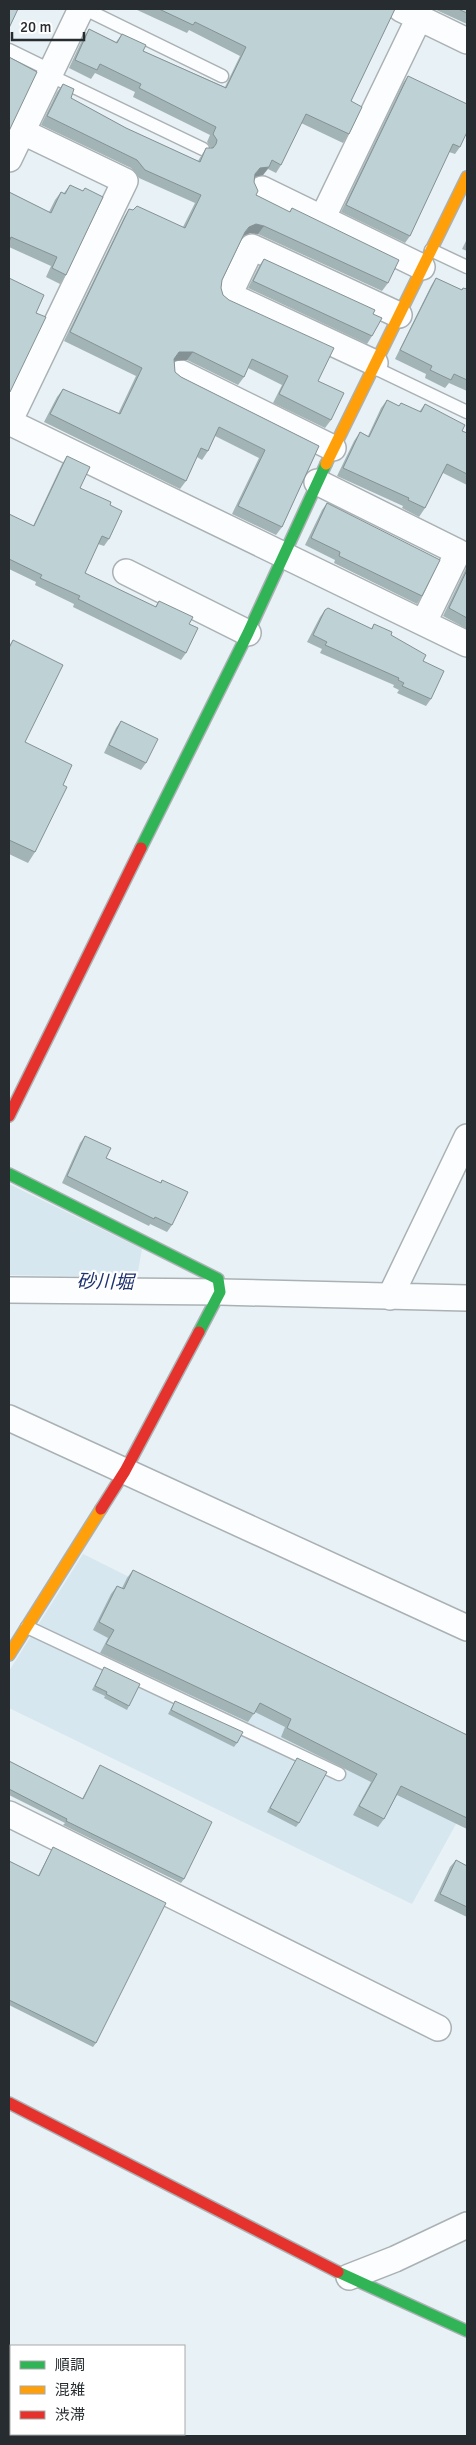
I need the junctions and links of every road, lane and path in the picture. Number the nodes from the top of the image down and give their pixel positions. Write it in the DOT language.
graph roads {
  1 [pos="81,9"];
  2 [pos="85,9"];
  3 [pos="424,15"];
  4 [pos="467,41"];
  5 [pos="9,50"];
  6 [pos="51,73"];
  7 [pos="222,76"];
  8 [pos="16,128"];
  9 [pos="203,149"];
  10 [pos="9,159"];
  11 [pos="467,177"];
  12 [pos="262,189"];
  13 [pos="322,219"];
  14 [pos="427,258"];
  15 [pos="467,267"];
  16 [pos="399,316"];
  17 [pos="374,365"];
  18 [pos="181,373"];
  19 [pos="467,412"];
  20 [pos="9,422"];
  21 [pos="333,448"];
  22 [pos="317,482"];
  23 [pos="283,553"];
  24 [pos="126,572"];
  25 [pos="424,622"];
  26 [pos="248,632"];
  27 [pos="467,644"];
  28 [pos="9,1116"];
  29 [pos="467,1137"];
  30 [pos="9,1174"];
  31 [pos="9,1290"];
  32 [pos="220,1292"];
  33 [pos="390,1297"];
  34 [pos="467,1298"];
  35 [pos="9,1418"];
  36 [pos="125,1471"];
  37 [pos="27,1627"];
  38 [pos="467,1628"];
  39 [pos="9,1655"];
  40 [pos="339,1774"];
  41 [pos="9,1814"];
  42 [pos="438,2028"];
  43 [pos="9,2103"];
  44 [pos="467,2225"];
  45 [pos="349,2277"];
  46 [pos="467,2331"];
  1 -- 6 [label="street"];
  2 -- 7 [label="lane"];
  3 -- 4 [label="street"];
  3 -- 13 [label="street"];
  5 -- 6 [label="lane"];
  6 -- 8 [label="street"];
  6 -- 9 [label="lane"];
  8 -- 10 [label="street"];
  8 -- 20 [label="street"];
  11 -- 14 [label="street"];
  12 -- 13 [label="street"];
  13 -- 14 [label="street"];
  14 -- 15 [label="lane"];
  14 -- 16 [label="street"];
  16 -- 17 [label="street"];
  16 -- 17 [label="street"];
  17 -- 19 [label="lane"];
  17 -- 21 [label="street"];
  18 -- 21 [label="street"];
  20 -- 23 [label="street"];
  21 -- 22 [label="street"];
  22 -- 23 [label="street"];
  22 -- 25 [label="street"];
  23 -- 25 [label="street"];
  23 -- 26 [label="street"];
  24 -- 26 [label="street"];
  25 -- 27 [label="street"];
  26 -- 28 [label="street"];
  29 -- 33 [label="street"];
  30 -- 32 [label="street"];
  31 -- 32 [label="street"];
  32 -- 33 [label="street"];
  32 -- 36 [label="street"];
  33 -- 34 [label="street"];
  35 -- 36 [label="street"];
  36 -- 37 [label="street"];
  36 -- 38 [label="street"];
  37 -- 39 [label="street"];
  37 -- 40 [label="lane"];
  41 -- 42 [label="street"];
  43 -- 45 [label="street"];
  44 -- 45 [label="street"];
  45 -- 46 [label="street"];
}
